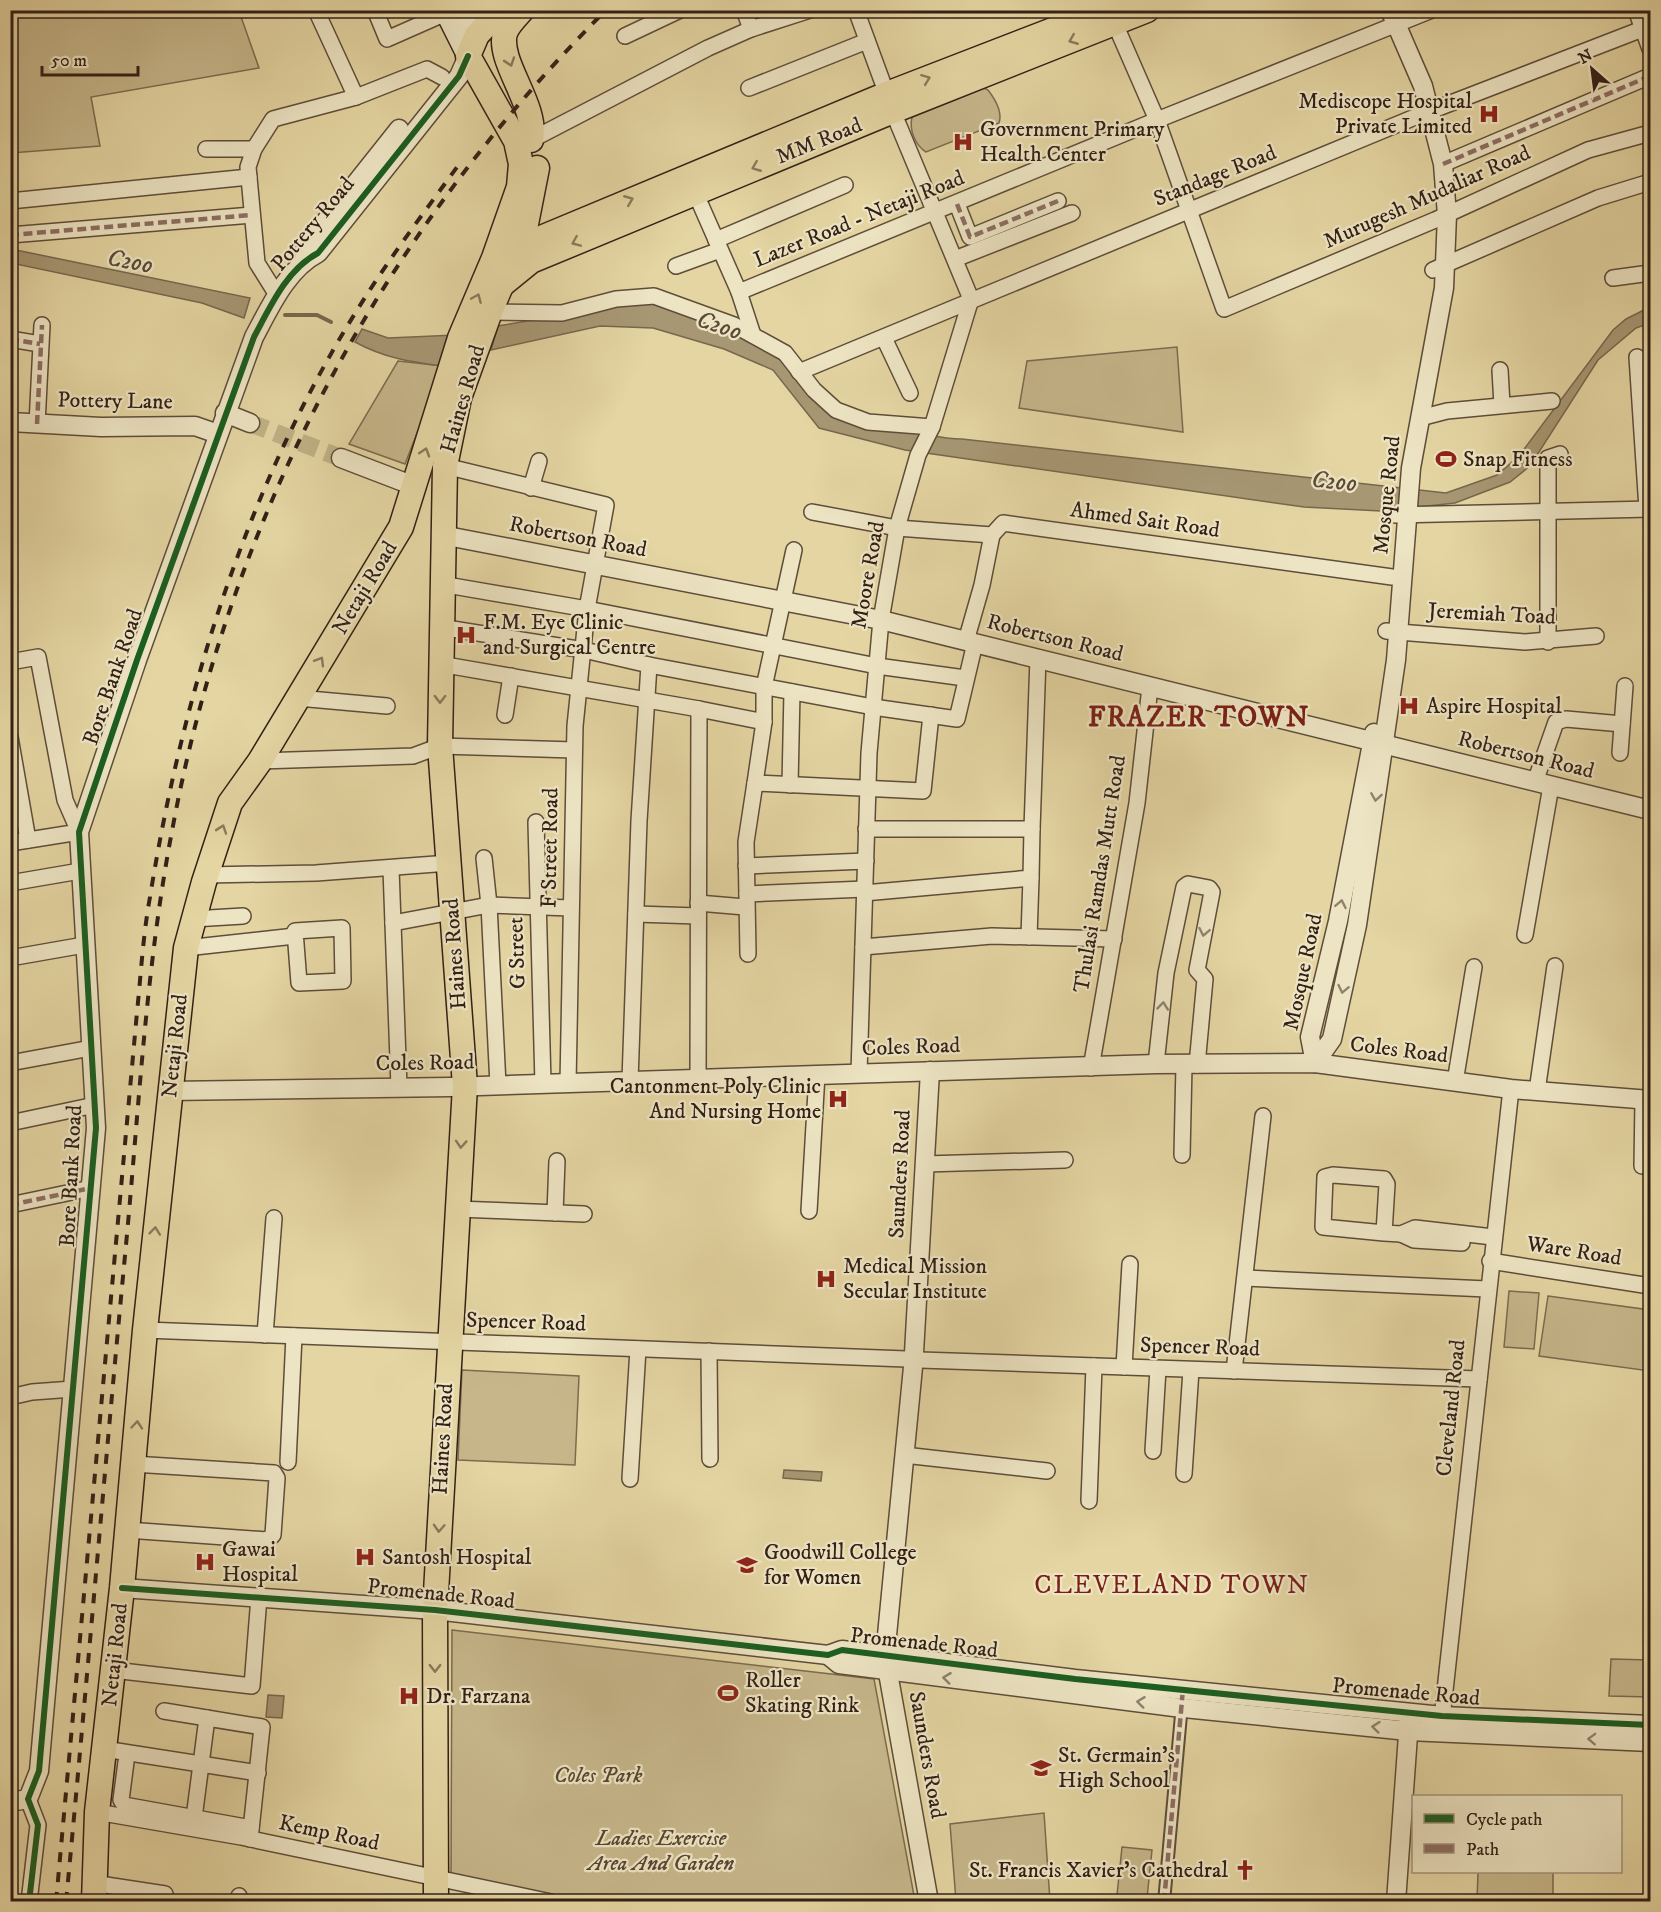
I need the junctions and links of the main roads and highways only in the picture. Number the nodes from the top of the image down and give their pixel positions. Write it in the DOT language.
graph roads {
  1 [pos="500,10"];
  2 [pos="522,10"];
  3 [pos="1147,10"];
  4 [pos="452,11"];
  5 [pos="1109,15"];
  6 [pos="472,46"];
  7 [pos="890,103"];
  8 [pos="531,140"];
  9 [pos="517,248"];
  10 [pos="494,258"];
  11 [pos="500,288"];
  12 [pos="469,343"];
  13 [pos="401,527"];
  14 [pos="442,535"];
  15 [pos="436,1890"];
  16 [pos="100,1893"];
  1 -- 6 [label="main road, Pottery Road"];
  2 -- 8 [label="main road, one-way"];
  3 -- 5 [label="main road, MM Road"];
  4 -- 6 [label="main road"];
  5 -- 7 [label="main road, MM Road"];
  6 -- 8 [label="main road, Haines Road"];
  6 -- 10 [label="main road"];
  9 -- 7 [label="main road, MM Road, one-way"];
  7 -- 11 [label="main road, MM Road, one-way"];
  8 -- 9 [label="main road, Haines Road"];
  9 -- 10 [label="main road, MM Road"];
  9 -- 11 [label="main road, Haines Road"];
  12 -- 10 [label="main road, Netaji Road, one-way"];
  11 -- 12 [label="main road, Haines Road"];
  13 -- 12 [label="main road, Netaji Road, one-way"];
  12 -- 14 [label="main road, Haines Road"];
  13 -- 14 [label="main road"];
  16 -- 13 [label="main road, Netaji Road, one-way"];
  14 -- 15 [label="main road, Haines Road, one-way"];
}
